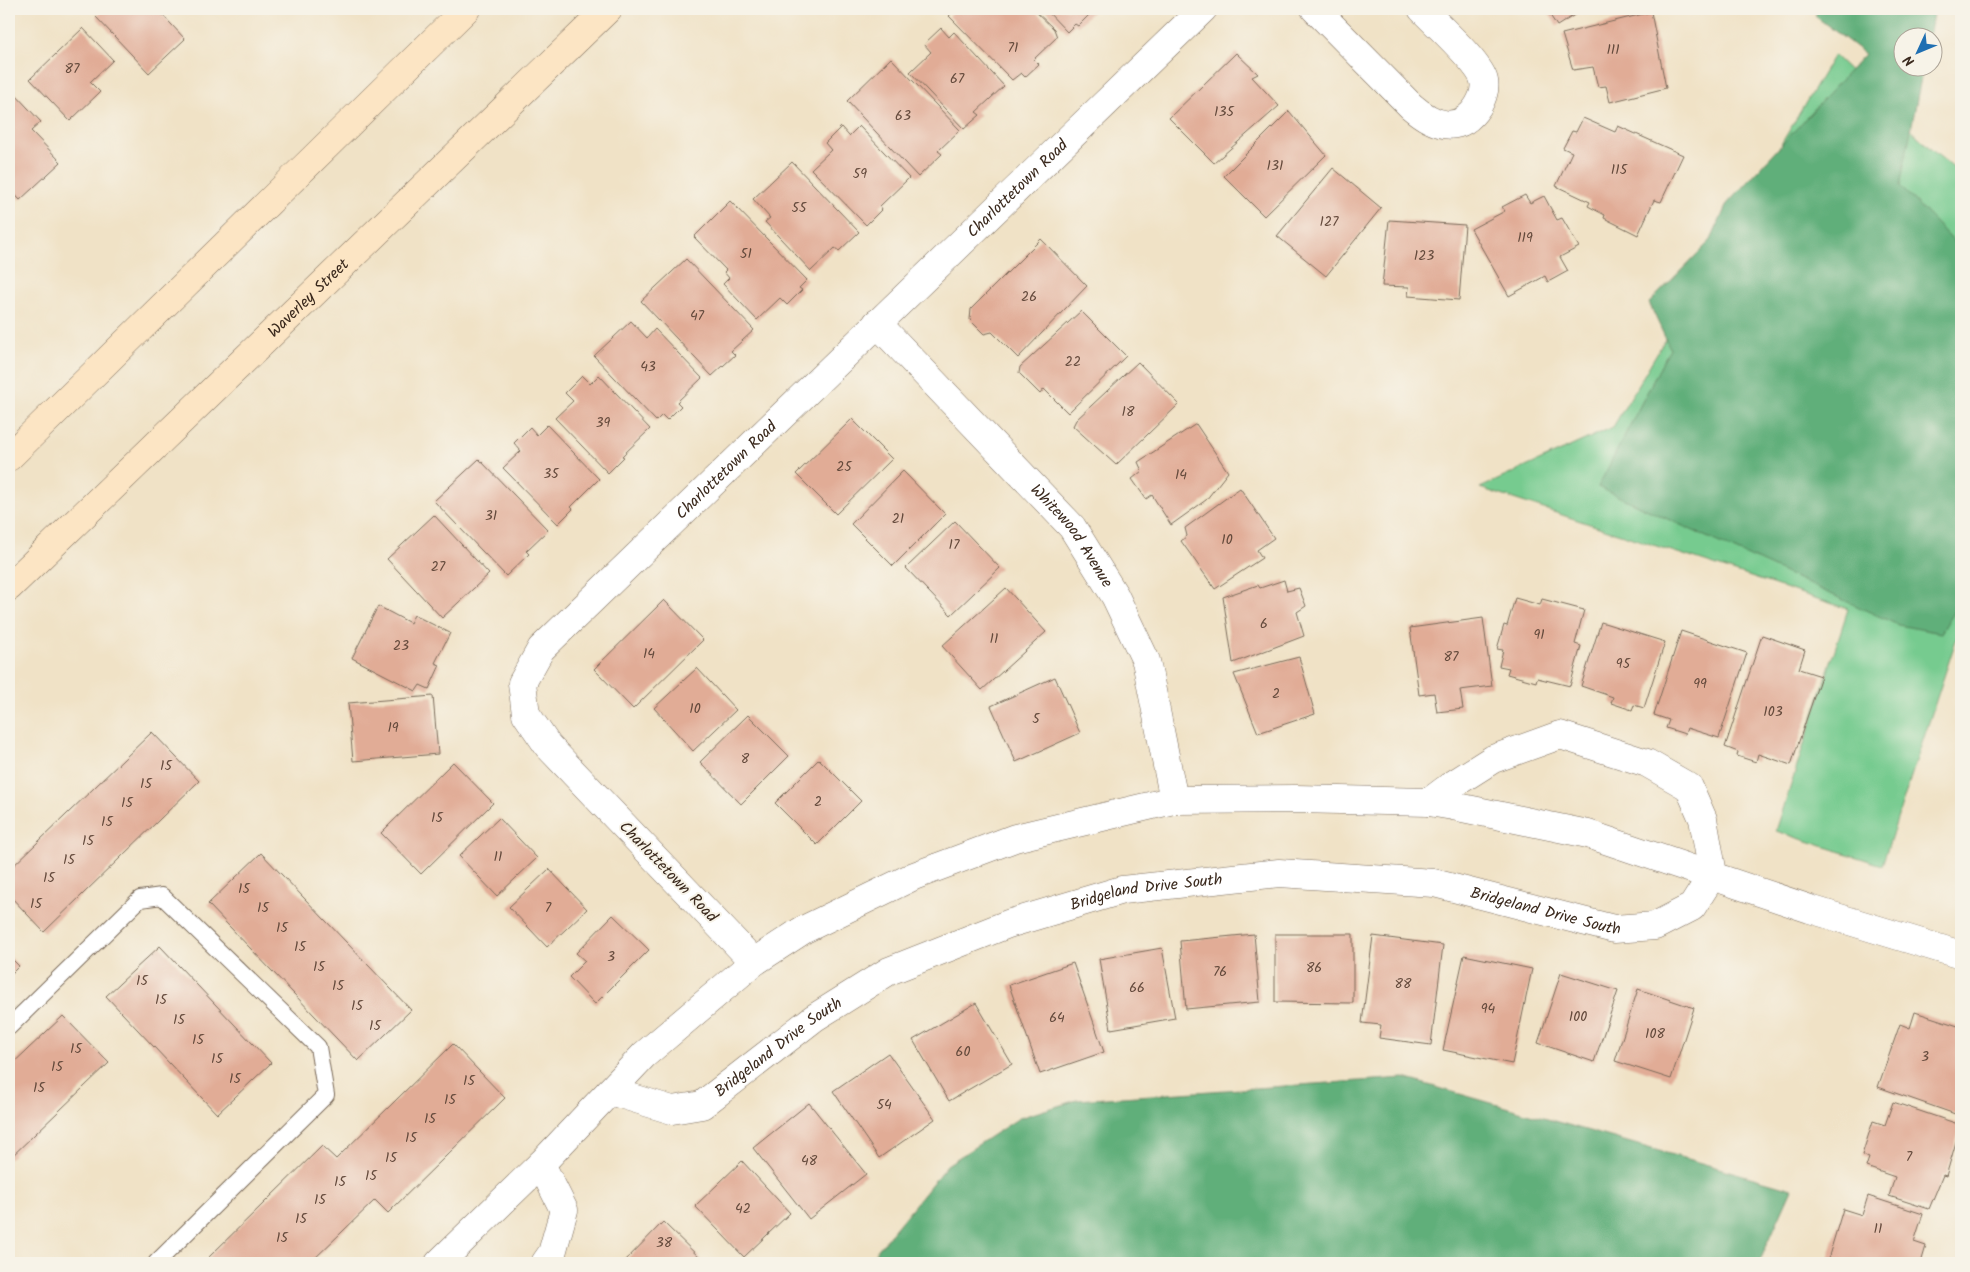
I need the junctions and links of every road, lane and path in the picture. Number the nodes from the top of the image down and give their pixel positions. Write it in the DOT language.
graph roads {
  1 [pos="466,9"];
  2 [pos="608,9"];
  3 [pos="1203,9"];
  4 [pos="1315,9"];
  5 [pos="1422,9"];
  6 [pos="877,323"];
  7 [pos="9,457"];
  8 [pos="9,587"];
  9 [pos="1174,800"];
  10 [pos="1430,802"];
  11 [pos="1713,874"];
  12 [pos="1961,955"];
  13 [pos="754,962"];
  14 [pos="9,1027"];
  15 [pos="610,1091"];
  16 [pos="541,1164"];
  17 [pos="156,1263"];
  18 [pos="439,1263"];
  19 [pos="545,1263"];
  1 -- 7 [label="main road"];
  2 -- 8 [label="main road, Waverley Street"];
  3 -- 6 [label="street, Charlottetown Road"];
  4 -- 5 [label="street"];
  6 -- 9 [label="street, Whitewood Avenue"];
  6 -- 13 [label="street, Charlottetown Road"];
  9 -- 10 [label="street"];
  9 -- 13 [label="street"];
  10 -- 11 [label="street"];
  10 -- 11 [label="street"];
  11 -- 12 [label="street"];
  11 -- 15 [label="street, Bridgeland Drive South"];
  13 -- 15 [label="street"];
  14 -- 17 [label="lane"];
  15 -- 16 [label="street"];
  16 -- 18 [label="street"];
  16 -- 19 [label="street"];
}
